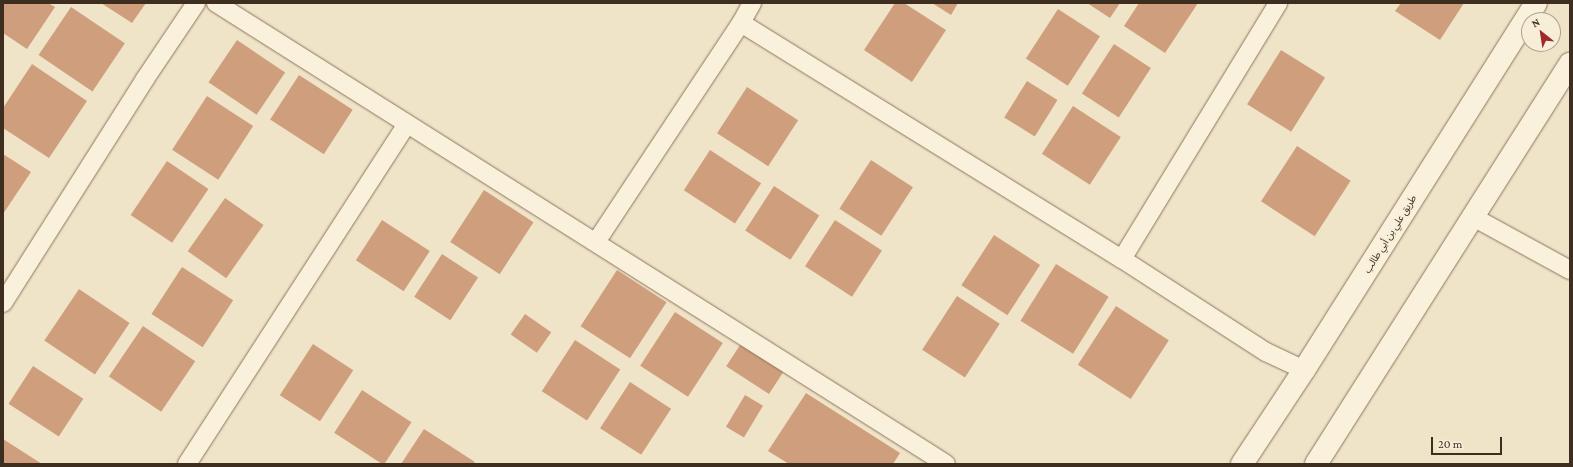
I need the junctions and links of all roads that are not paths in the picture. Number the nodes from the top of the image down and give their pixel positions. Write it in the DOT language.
graph roads {
  1 [pos="196,3"];
  2 [pos="216,3"];
  3 [pos="752,3"];
  4 [pos="1278,3"];
  5 [pos="1536,3"];
  6 [pos="741,23"];
  7 [pos="1570,64"];
  8 [pos="407,124"];
  9 [pos="1473,218"];
  10 [pos="596,242"];
  11 [pos="1122,259"];
  12 [pos="1570,270"];
  13 [pos="3,303"];
  14 [pos="1304,370"];
  15 [pos="187,464"];
  16 [pos="946,464"];
  17 [pos="1242,464"];
  18 [pos="1316,464"];
  1 -- 13 [label="street"];
  2 -- 8 [label="street"];
  3 -- 6 [label="street"];
  4 -- 11 [label="street"];
  5 -- 14 [label="main road, طريق علي بن أبي طالب"];
  6 -- 10 [label="street"];
  6 -- 11 [label="street"];
  7 -- 9 [label="main road"];
  8 -- 10 [label="street"];
  8 -- 15 [label="street"];
  9 -- 12 [label="street"];
  9 -- 18 [label="main road"];
  10 -- 16 [label="street"];
  11 -- 14 [label="street"];
  14 -- 17 [label="main road, طريق علي بن أبي طالب"];
}
